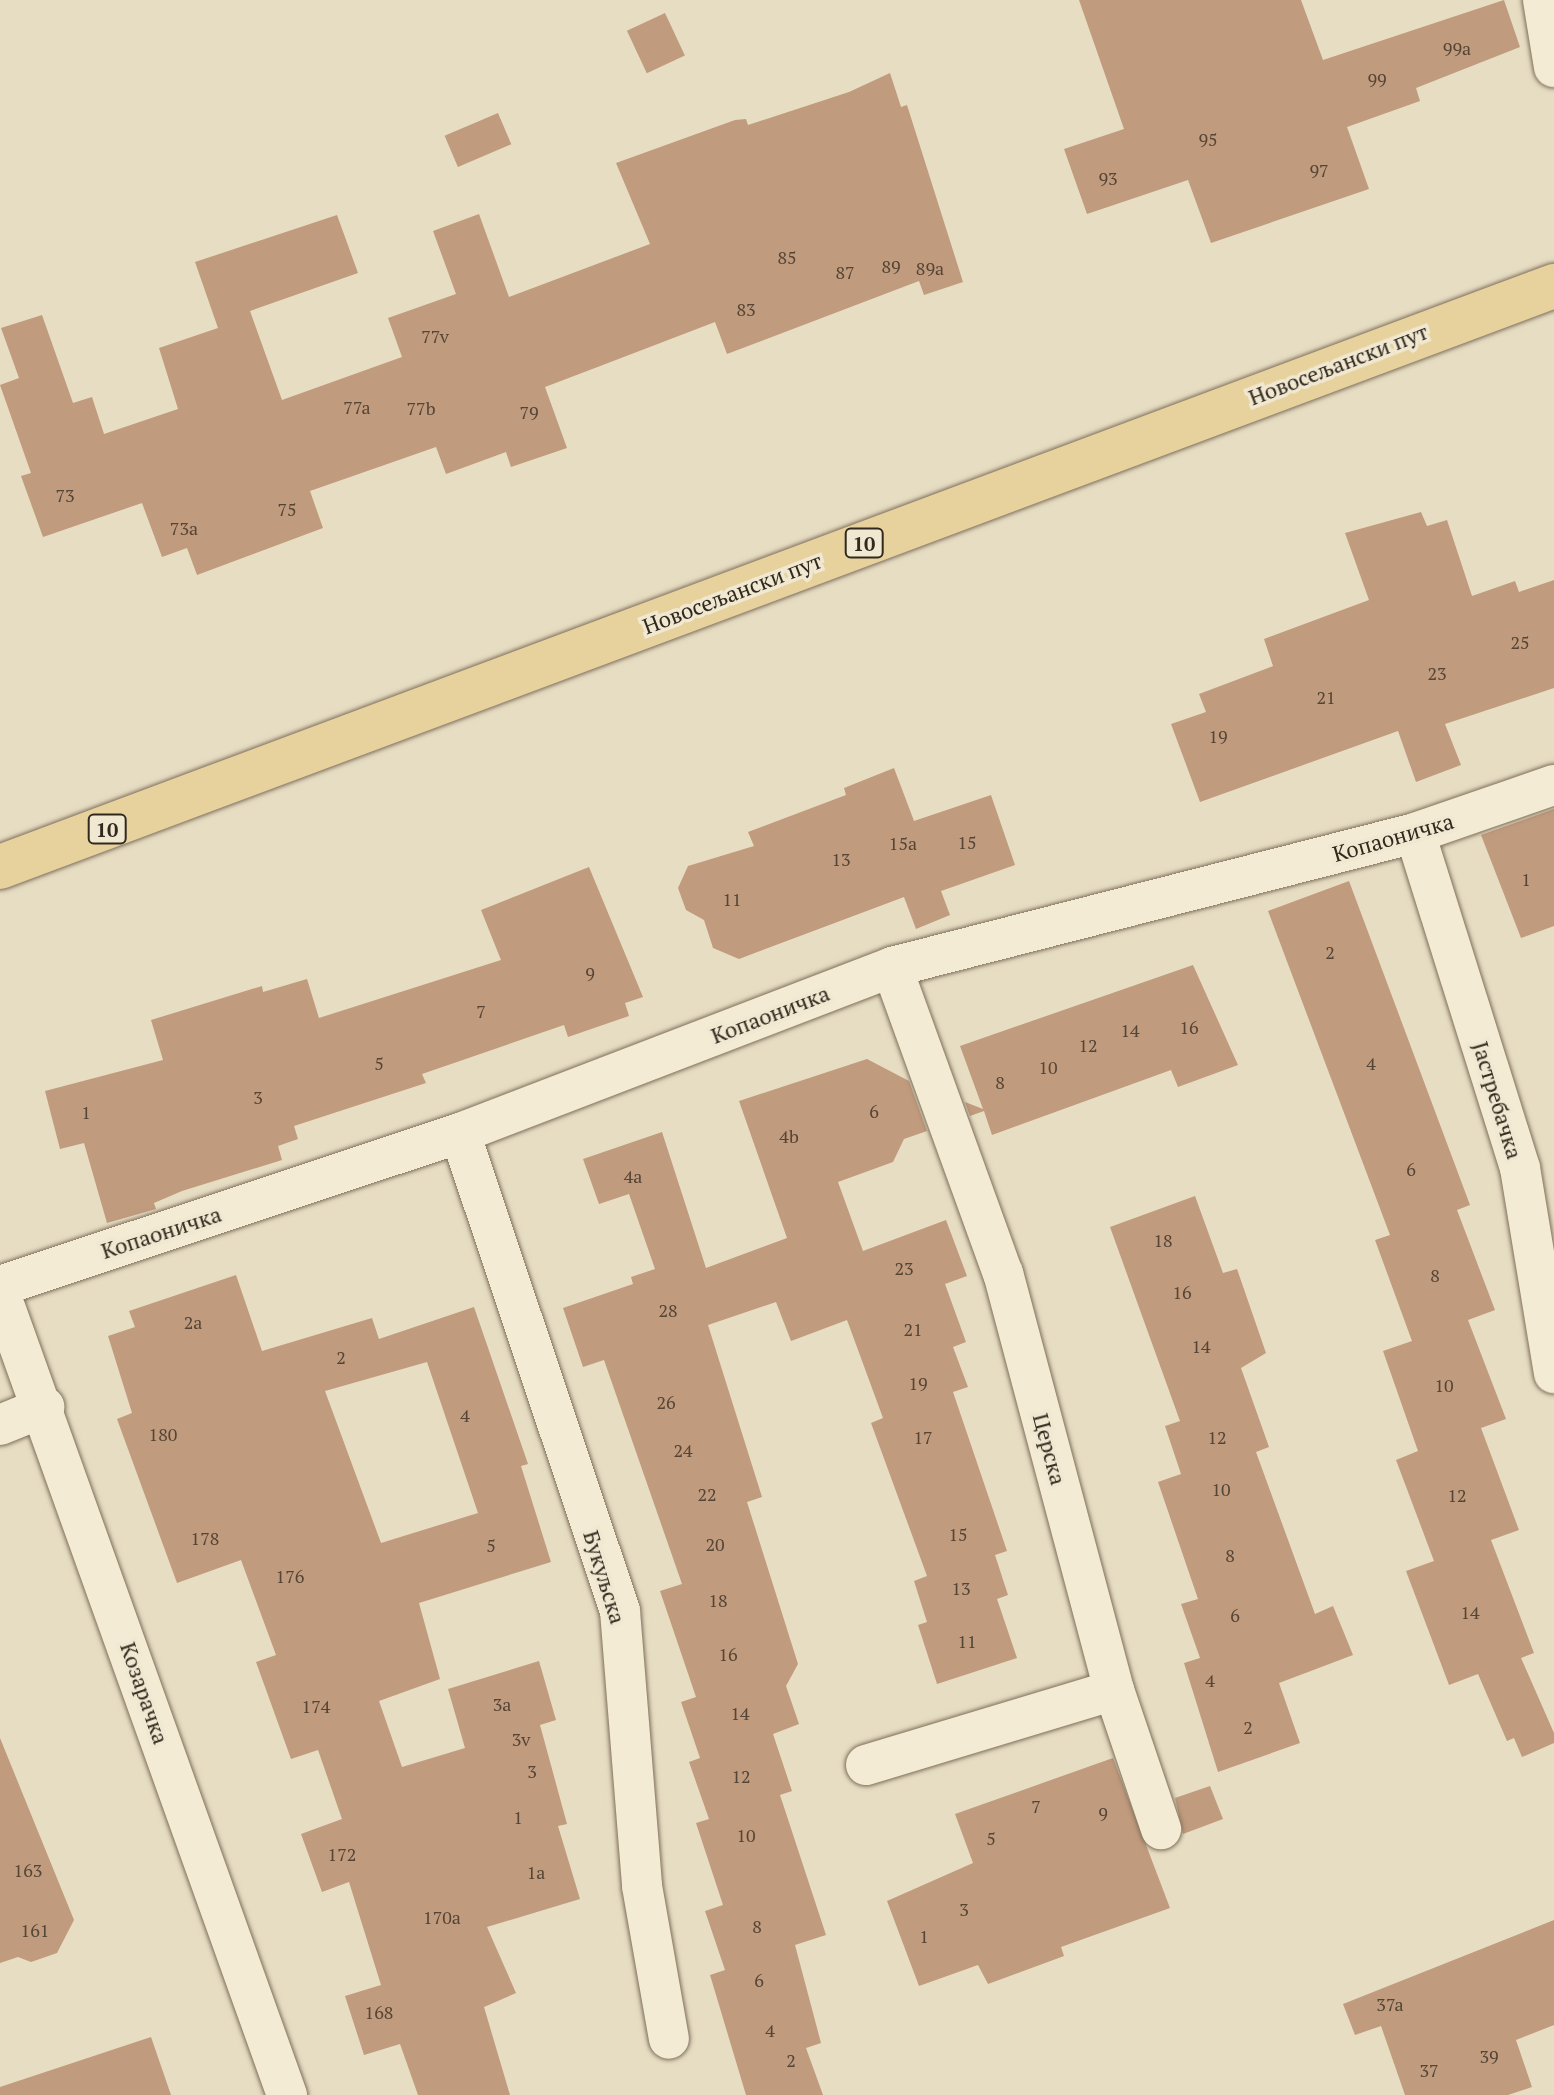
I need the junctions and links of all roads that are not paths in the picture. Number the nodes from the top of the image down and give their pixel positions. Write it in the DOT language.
graph roads {
  1 [pos="1543,0"];
  2 [pos="1554,67"];
  3 [pos="1554,286"];
  4 [pos="1554,785"];
  5 [pos="1415,833"];
  6 [pos="19,860"];
  7 [pos="0,889"];
  8 [pos="892,967"];
  9 [pos="460,1133"];
  10 [pos="0,1286"];
  11 [pos="0,1293"];
  12 [pos="1554,1373"];
  13 [pos="44,1407"];
  14 [pos="0,1425"];
  15 [pos="1114,1690"];
  16 [pos="866,1765"];
  17 [pos="1161,1829"];
  18 [pos="669,2039"];
  19 [pos="287,2095"];
  1 -- 2 [label="street"];
  3 -- 6 [label="main road, Новосељански пут / 10"];
  4 -- 5 [label="street, Копаоничка"];
  5 -- 8 [label="street, Копаоничка"];
  5 -- 12 [label="street, Јастребачка"];
  6 -- 7 [label="main road"];
  8 -- 9 [label="street, Копаоничка"];
  8 -- 15 [label="street, Церска"];
  9 -- 10 [label="street, Копаоничка"];
  9 -- 18 [label="street, Букуљска"];
  11 -- 13 [label="street, Козарачка"];
  13 -- 14 [label="street"];
  13 -- 19 [label="street, Козарачка"];
  15 -- 16 [label="street"];
  15 -- 17 [label="street, Церска"];
}
